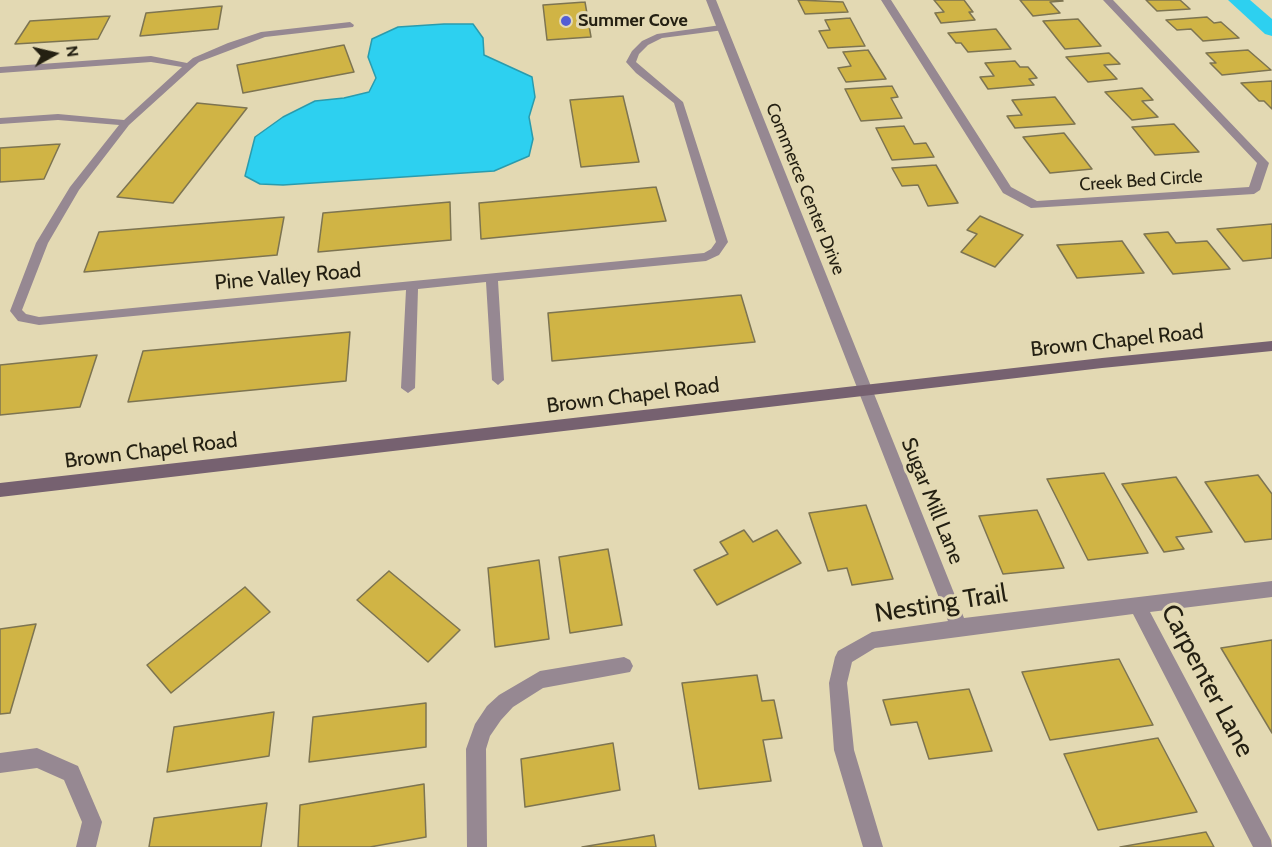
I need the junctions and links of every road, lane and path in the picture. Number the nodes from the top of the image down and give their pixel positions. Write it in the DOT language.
graph roads {
  1 [pos="711,0"];
  2 [pos="886,0"];
  3 [pos="1108,0"];
  4 [pos="350,26"];
  5 [pos="721,28"];
  6 [pos="189,66"];
  7 [pos="0,70"];
  8 [pos="0,122"];
  9 [pos="126,123"];
  10 [pos="492,277"];
  11 [pos="412,285"];
  12 [pos="1272,346"];
  13 [pos="498,380"];
  14 [pos="408,388"];
  15 [pos="865,390"];
  16 [pos="0,489"];
  17 [pos="1272,589"];
  18 [pos="1137,605"];
  19 [pos="959,627"];
  20 [pos="624,666"];
  21 [pos="0,763"];
  22 [pos="86,847"];
  23 [pos="477,847"];
  24 [pos="873,847"];
  25 [pos="1264,847"];
  1 -- 5 [label="street, Commerce Center Drive"];
  2 -- 3 [label="street, Creek Bed Circle"];
  4 -- 6 [label="lane, Pine Valley Road"];
  5 -- 10 [label="lane, Pine Valley Road"];
  5 -- 15 [label="street, Commerce Center Drive"];
  6 -- 7 [label="lane"];
  6 -- 9 [label="lane, Pine Valley Road"];
  8 -- 9 [label="lane"];
  9 -- 11 [label="lane, Pine Valley Road"];
  10 -- 11 [label="lane, Pine Valley Road"];
  10 -- 13 [label="lane"];
  11 -- 14 [label="lane"];
  12 -- 15 [label="street, Brown Chapel Road"];
  15 -- 16 [label="street, Brown Chapel Road"];
  15 -- 19 [label="street, Sugar Mill Lane"];
  17 -- 18 [label="street, Nesting Trail"];
  18 -- 19 [label="street, Nesting Trail"];
  18 -- 25 [label="street, Carpenter Lane"];
  19 -- 24 [label="street, Nesting Trail"];
  20 -- 23 [label="street"];
  21 -- 22 [label="street"];
}
